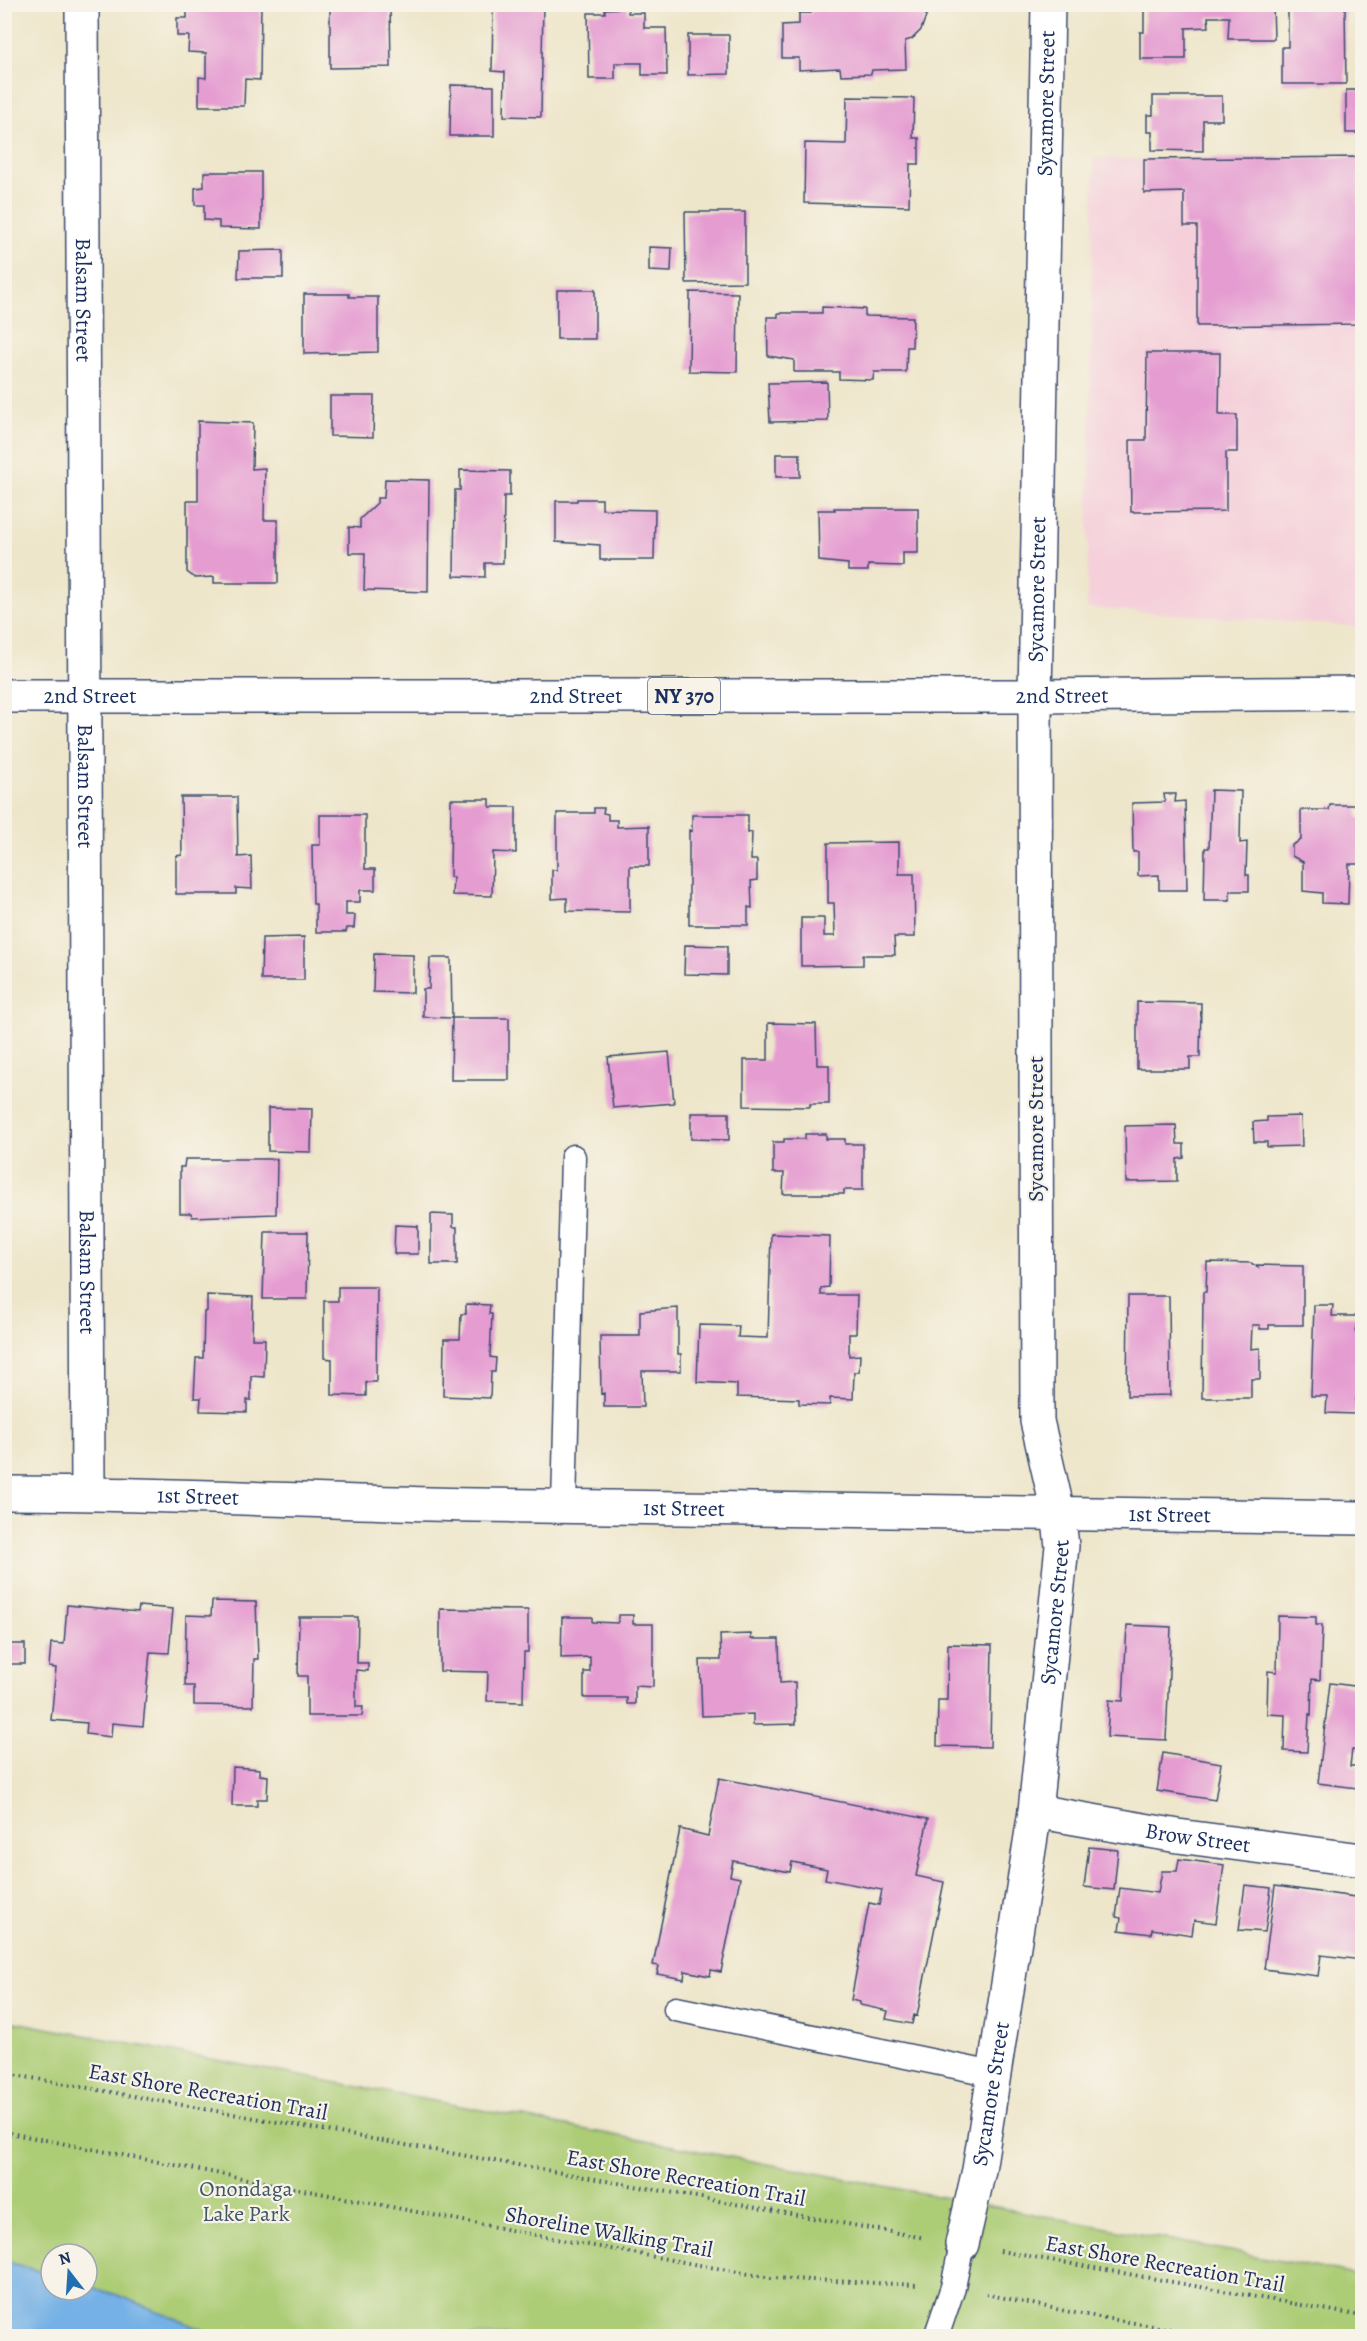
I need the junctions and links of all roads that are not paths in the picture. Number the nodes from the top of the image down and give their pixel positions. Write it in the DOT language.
graph roads {
  1 [pos="82,4"];
  2 [pos="1048,4"];
  3 [pos="1362,693"];
  4 [pos="4,696"];
  5 [pos="86,696"];
  6 [pos="1035,696"];
  7 [pos="573,1157"];
  8 [pos="4,1493"];
  9 [pos="88,1493"];
  10 [pos="564,1506"];
  11 [pos="1058,1512"];
  12 [pos="1362,1518"];
  13 [pos="1035,1811"];
  14 [pos="1362,1860"];
  15 [pos="676,2009"];
  16 [pos="994,2074"];
  17 [pos="962,2244"];
  18 [pos="937,2334"];
  1 -- 5 [label="street, Balsam Street"];
  2 -- 6 [label="street, Sycamore Street"];
  3 -- 6 [label="street, 2nd Street / NY 370"];
  4 -- 5 [label="street, 2nd Street / NY 370"];
  5 -- 6 [label="street, 2nd Street / NY 370"];
  5 -- 9 [label="street, Balsam Street"];
  6 -- 11 [label="street, Sycamore Street"];
  7 -- 10 [label="lane"];
  8 -- 9 [label="street, 1st Street"];
  9 -- 10 [label="street, 1st Street"];
  10 -- 11 [label="street, 1st Street"];
  11 -- 12 [label="street, 1st Street"];
  11 -- 13 [label="street, Sycamore Street"];
  13 -- 14 [label="street, Brow Street"];
  13 -- 16 [label="street, Sycamore Street"];
  15 -- 16 [label="lane"];
  16 -- 17 [label="street, Sycamore Street"];
  17 -- 18 [label="lane"];
}
